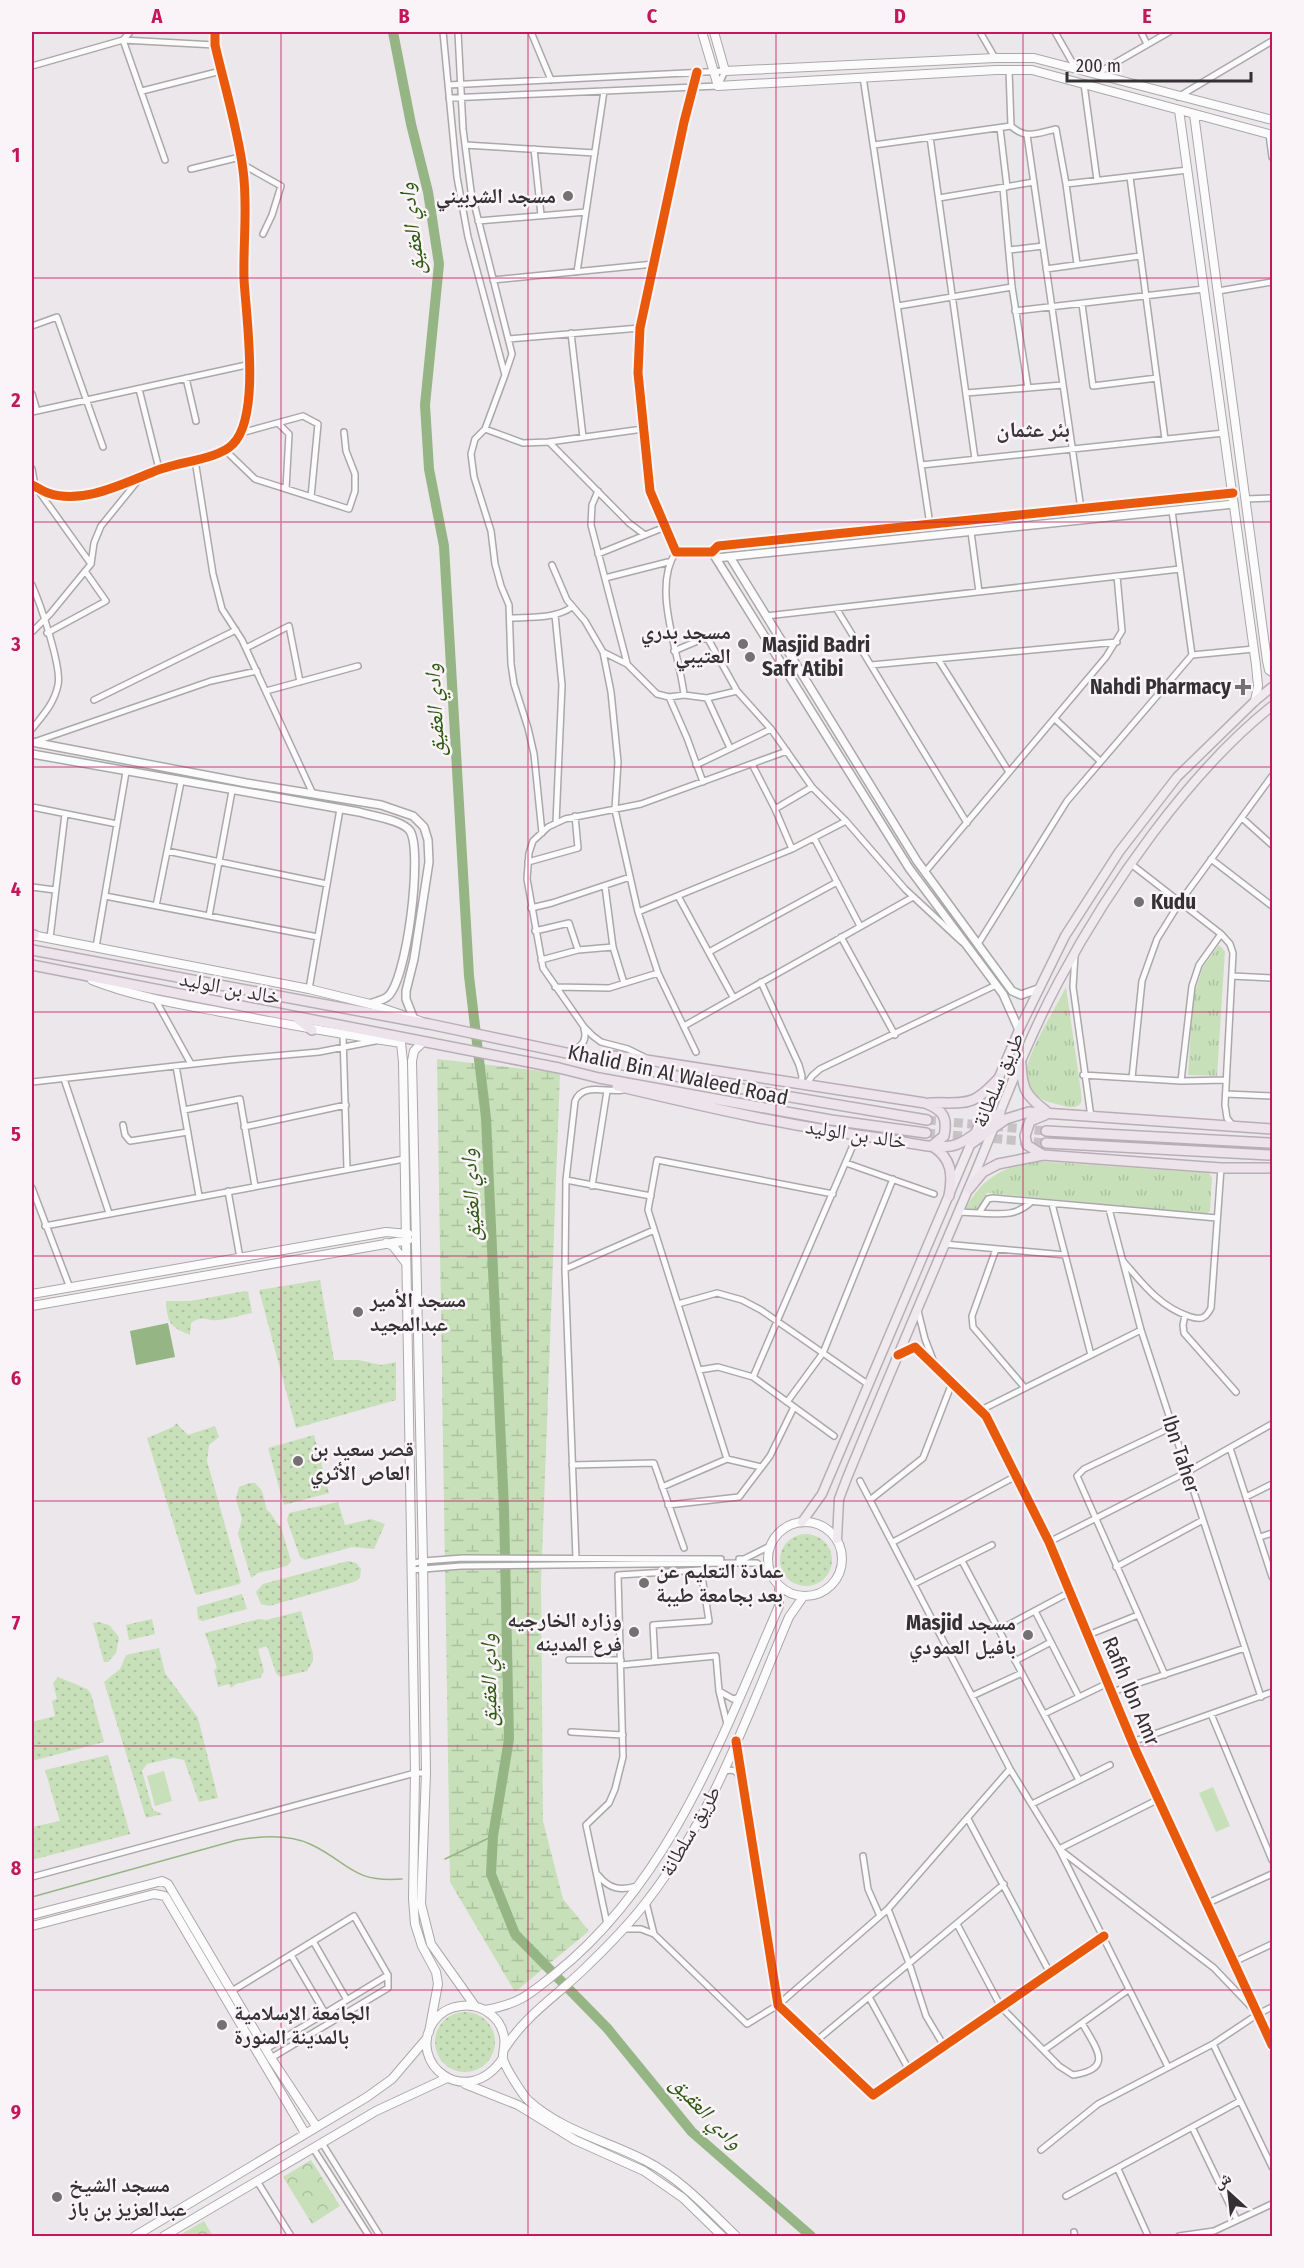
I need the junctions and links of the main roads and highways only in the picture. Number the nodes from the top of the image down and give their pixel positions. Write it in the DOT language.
graph roads {
  1 [pos="702,32"];
  2 [pos="714,32"];
  3 [pos="1179,110"];
  4 [pos="1194,114"];
  5 [pos="1272,120"];
  6 [pos="1271,135"];
  7 [pos="1209,225"];
  8 [pos="1196,228"];
  9 [pos="1272,672"];
  10 [pos="1272,687"];
  11 [pos="1255,701"];
  12 [pos="1272,706"];
  13 [pos="32,935"];
  14 [pos="32,950"];
  15 [pos="32,965"];
  16 [pos="80,975"];
  17 [pos="293,1016"];
  18 [pos="420,1021"];
  19 [pos="312,1030"];
  20 [pos="398,1040"];
  21 [pos="425,1042"];
  22 [pos="598,1060"];
  23 [pos="1021,1064"];
  24 [pos="599,1078"];
  25 [pos="999,1078"];
  26 [pos="926,1104"];
  27 [pos="1049,1112"];
  28 [pos="1000,1113"];
  29 [pos="927,1120"];
  30 [pos="994,1128"];
  31 [pos="1272,1129"];
  32 [pos="976,1131"];
  33 [pos="1046,1131"];
  34 [pos="926,1133"];
  35 [pos="972,1143"];
  36 [pos="1046,1143"];
  37 [pos="1269,1143"];
  38 [pos="931,1145"];
  39 [pos="1043,1155"];
  40 [pos="1269,1155"];
  41 [pos="1268,1168"];
  42 [pos="969,1189"];
  43 [pos="949,1196"];
  44 [pos="405,1221"];
  45 [pos="386,1232"];
  46 [pos="406,1237"];
  47 [pos="415,1237"];
  48 [pos="385,1243"];
  49 [pos="406,1263"];
  50 [pos="32,1294"];
  51 [pos="32,1306"];
  52 [pos="802,1522"];
  53 [pos="837,1539"];
  54 [pos="779,1586"];
  55 [pos="803,1597"];
  56 [pos="32,1915"];
  57 [pos="32,1926"];
  58 [pos="475,2006"];
  59 [pos="485,2010"];
  60 [pos="428,2034"];
  61 [pos="505,2048"];
  62 [pos="503,2058"];
  63 [pos="447,2078"];
  64 [pos="458,2082"];
  65 [pos="316,2127"];
  66 [pos="305,2133"];
  67 [pos="285,2146"];
  68 [pos="293,2160"];
  69 [pos="135,2236"];
  70 [pos="165,2236"];
  71 [pos="722,2236"];
  72 [pos="736,2236"];
  1 -- 3 [label="main road"];
  2 -- 5 [label="main road"];
  3 -- 4 [label="main road"];
  3 -- 8 [label="main road"];
  4 -- 6 [label="main road"];
  4 -- 7 [label="main road"];
  7 -- 8 [label="main road"];
  7 -- 9 [label="main road"];
  8 -- 11 [label="main road"];
  10 -- 11 [label="main road, طريق سلطانة"];
  11 -- 25 [label="main road, طريق سلطانة"];
  12 -- 23 [label="main road, طريق سلطانة"];
  13 -- 18 [label="main road"];
  14 -- 18 [label="highway, خالد بن الوليد"];
  15 -- 16 [label="highway, خالد بن الوليد"];
  16 -- 17 [label="highway, خالد بن الوليد"];
  16 -- 19 [label="main road"];
  17 -- 19 [label="highway"];
  17 -- 20 [label="highway, خالد بن الوليد"];
  18 -- 22 [label="highway, Khalid Bin Al Waleed Road"];
  19 -- 20 [label="main road"];
  20 -- 21 [label="highway, خالد بن الوليد"];
  20 -- 44 [label="main road"];
  21 -- 24 [label="highway, Khalid Bin Al Waleed Road"];
  21 -- 47 [label="main road"];
  22 -- 26 [label="highway, خالد بن الوليد"];
  22 -- 29 [label="highway, Khalid Bin Al Waleed Road"];
  23 -- 27 [label="highway"];
  23 -- 28 [label="main road, طريق سلطانة"];
  24 -- 34 [label="highway, Khalid Bin Al Waleed Road"];
  24 -- 38 [label="highway, خالد بن الوليد"];
  25 -- 26 [label="highway, خالد بن الوليد"];
  25 -- 32 [label="main road, طريق سلطانة"];
  26 -- 38 [label="highway"];
  27 -- 30 [label="highway"];
  27 -- 31 [label="highway"];
  27 -- 39 [label="highway"];
  28 -- 30 [label="main road, طريق سلطانة"];
  28 -- 32 [label="highway, خالد بن الوليد"];
  30 -- 35 [label="highway"];
  30 -- 42 [label="main road, طريق سلطانة"];
  32 -- 35 [label="main road, طريق سلطانة"];
  32 -- 38 [label="highway, خالد بن الوليد"];
  33 -- 37 [label="highway"];
  35 -- 43 [label="main road, طريق سلطانة"];
  36 -- 40 [label="highway"];
  38 -- 43 [label="highway"];
  39 -- 41 [label="highway"];
  39 -- 42 [label="highway"];
  42 -- 53 [label="main road, طريق سلطانة"];
  43 -- 52 [label="main road, طريق سلطانة"];
  44 -- 45 [label="main road"];
  44 -- 46 [label="main road"];
  45 -- 46 [label="main road"];
  45 -- 48 [label="main road"];
  45 -- 50 [label="main road"];
  46 -- 47 [label="main road"];
  46 -- 48 [label="main road"];
  46 -- 49 [label="main road"];
  47 -- 58 [label="main road"];
  48 -- 49 [label="main road"];
  48 -- 51 [label="main road"];
  49 -- 60 [label="main road"];
  52 -- 53 [label="main road"];
  52 -- 54 [label="main road"];
  53 -- 55 [label="main road"];
  54 -- 55 [label="main road"];
  54 -- 59 [label="main road, طريق سلطانة"];
  55 -- 61 [label="main road, طريق سلطانة"];
  56 -- 65 [label="main road"];
  57 -- 66 [label="main road"];
  58 -- 59 [label="main road"];
  58 -- 60 [label="main road"];
  59 -- 61 [label="main road"];
  60 -- 63 [label="main road"];
  60 -- 65 [label="main road"];
  61 -- 62 [label="main road"];
  62 -- 64 [label="main road"];
  62 -- 72 [label="main road"];
  63 -- 64 [label="main road"];
  63 -- 68 [label="main road"];
  64 -- 71 [label="main road"];
  65 -- 66 [label="main road"];
  66 -- 67 [label="main road"];
  67 -- 68 [label="main road"];
  67 -- 69 [label="main road"];
  68 -- 70 [label="main road"];
}
